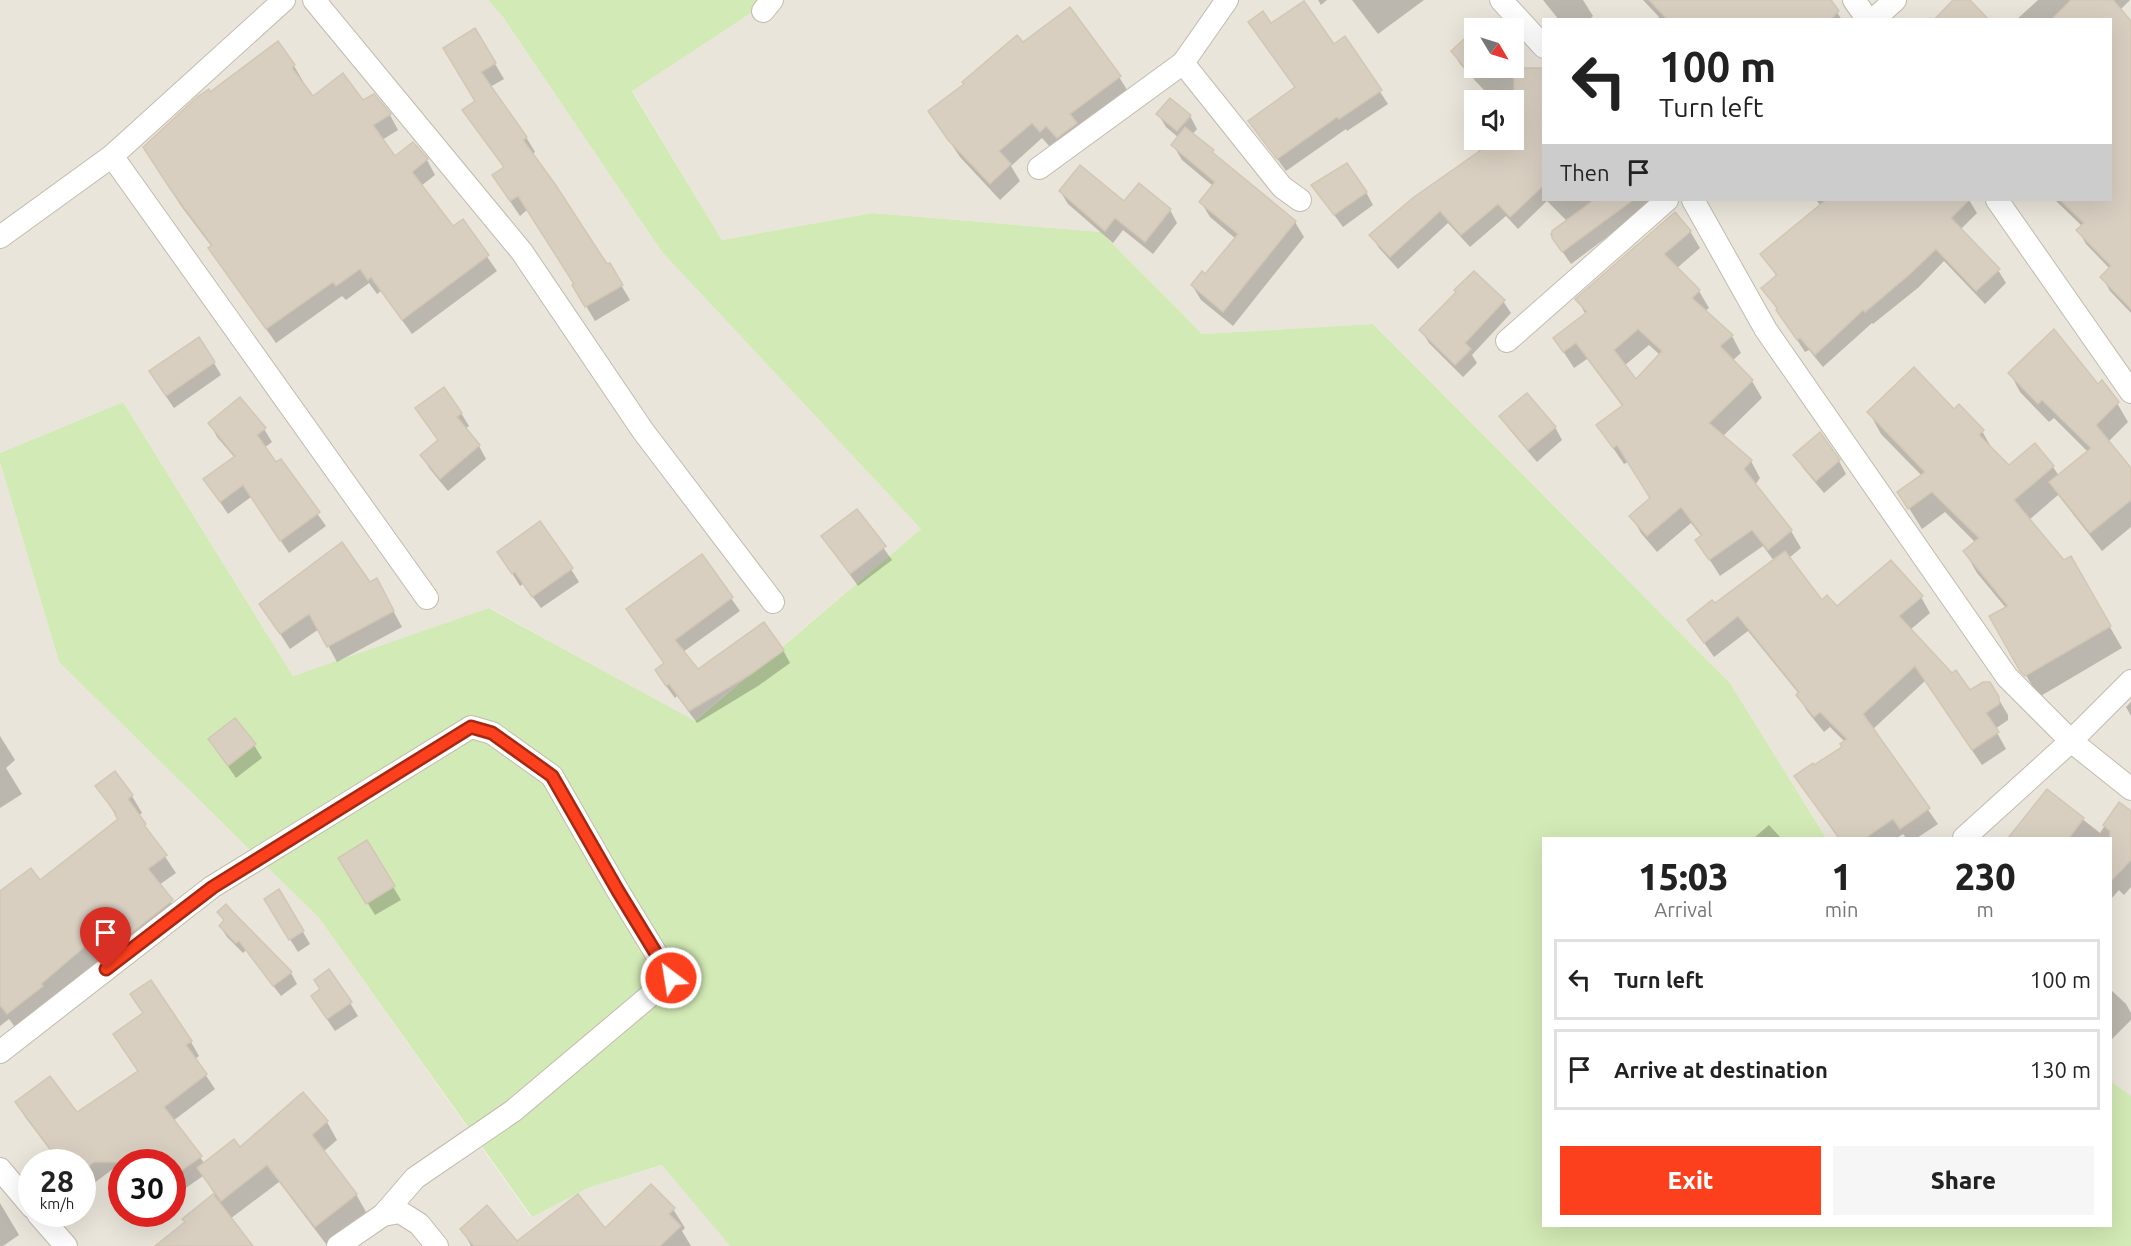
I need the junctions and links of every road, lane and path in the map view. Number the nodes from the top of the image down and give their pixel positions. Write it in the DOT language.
graph roads {
  1 [pos="284,0"];
  2 [pos="314,0"];
  3 [pos="1227,0"];
  4 [pos="1501,0"];
  5 [pos="1854,0"];
  6 [pos="1895,0"];
  7 [pos="1867,18"];
  8 [pos="1875,18"];
  9 [pos="1542,45"];
  10 [pos="1183,63"];
  11 [pos="112,156"];
  12 [pos="1039,168"];
  13 [pos="1300,200"];
  14 [pos="1666,201"];
  15 [pos="1694,201"];
  16 [pos="1998,201"];
  17 [pos="0,237"];
  18 [pos="1507,341"];
  19 [pos="2131,392"];
  20 [pos="427,598"];
  21 [pos="773,602"];
  22 [pos="2131,681"];
  23 [pos="2071,741"];
  24 [pos="2131,789"];
  25 [pos="1965,837"];
  26 [pos="0,1052"];
  27 [pos="0,1169"];
  28 [pos="18,1190"];
  29 [pos="383,1215"];
  30 [pos="49,1227"];
  31 [pos="66,1246"];
  32 [pos="338,1246"];
  33 [pos="437,1246"];
  1 -- 11 [label="street"];
  2 -- 21 [label="street"];
  3 -- 10 [label="street"];
  4 -- 9 [label="street"];
  5 -- 7 [label="street"];
  6 -- 8 [label="street"];
  10 -- 12 [label="street"];
  10 -- 13 [label="street"];
  11 -- 17 [label="street"];
  11 -- 20 [label="street"];
  14 -- 18 [label="street"];
  15 -- 23 [label="street"];
  16 -- 19 [label="street"];
  22 -- 23 [label="street"];
  23 -- 24 [label="street"];
  23 -- 25 [label="street"];
  26 -- 29 [label="street"];
  27 -- 28 [label="street"];
  29 -- 32 [label="street"];
  29 -- 33 [label="street"];
  30 -- 31 [label="street"];
}
